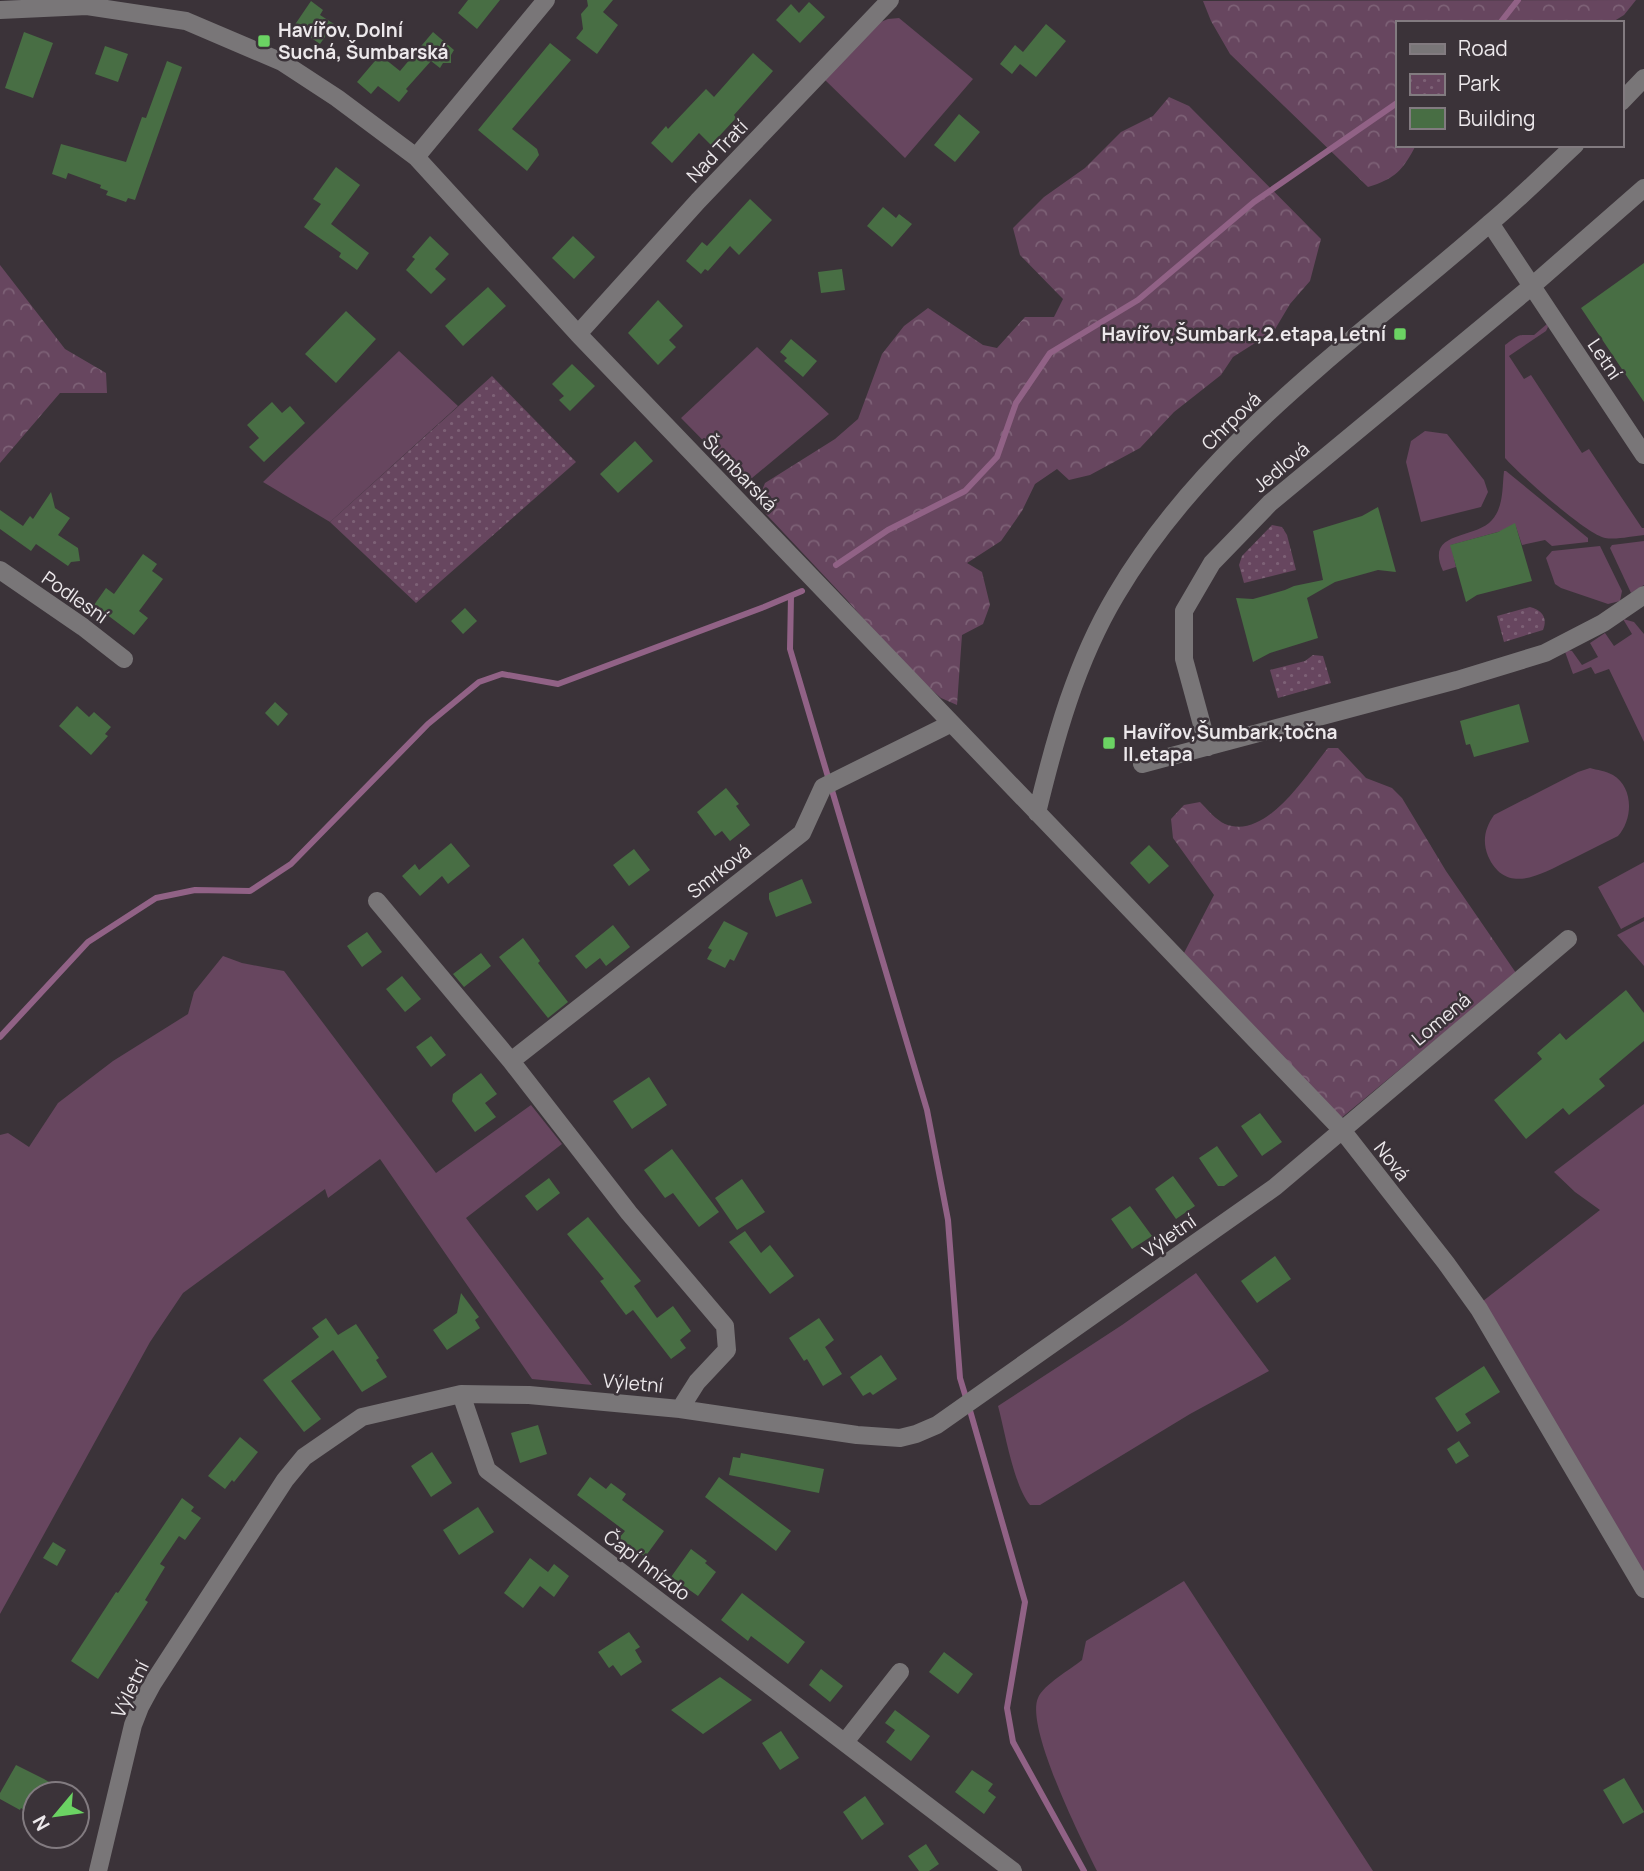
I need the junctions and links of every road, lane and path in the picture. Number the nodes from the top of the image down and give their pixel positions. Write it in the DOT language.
graph roads {
  1 [pos="546,0"];
  2 [pos="890,0"];
  3 [pos="0,10"];
  4 [pos="1644,78"];
  5 [pos="1623,100"];
  6 [pos="1573,147"];
  7 [pos="416,158"];
  8 [pos="1644,188"];
  9 [pos="1490,223"];
  10 [pos="1532,286"];
  11 [pos="578,334"];
  12 [pos="1644,455"];
  13 [pos="0,570"];
  14 [pos="1644,595"];
  15 [pos="124,659"];
  16 [pos="950,724"];
  17 [pos="1208,747"];
  18 [pos="1142,764"];
  19 [pos="1037,813"];
  20 [pos="377,901"];
  21 [pos="1567,939"];
  22 [pos="511,1061"];
  23 [pos="1342,1130"];
  24 [pos="461,1394"];
  25 [pos="680,1409"];
  26 [pos="1644,1589"];
  27 [pos="900,1672"];
  28 [pos="845,1742"];
  29 [pos="99,1871"];
  30 [pos="1013,1871"];
  1 -- 7 [label="street"];
  2 -- 11 [label="street, Nad Tratí"];
  3 -- 7 [label="street, Šumbarská"];
  4 -- 5 [label="street"];
  6 -- 9 [label="street, Chrpová"];
  7 -- 11 [label="street, Šumbarská"];
  8 -- 10 [label="street"];
  9 -- 10 [label="street, Letní"];
  9 -- 19 [label="street, Chrpová"];
  10 -- 12 [label="street, Letní"];
  10 -- 17 [label="street, Jedlová"];
  11 -- 16 [label="street, Šumbarská"];
  13 -- 15 [label="street, Podlesní"];
  14 -- 17 [label="street"];
  16 -- 19 [label="street, Šumbarská"];
  16 -- 22 [label="street, Smrková"];
  17 -- 18 [label="street"];
  19 -- 23 [label="street, Nová"];
  20 -- 22 [label="street"];
  21 -- 23 [label="street, Lomená"];
  22 -- 25 [label="street"];
  23 -- 25 [label="street, Výletní"];
  23 -- 26 [label="street, Nová"];
  24 -- 25 [label="street, Výletní"];
  24 -- 28 [label="street, Čapí hnízdo"];
  24 -- 29 [label="street, Výletní"];
  27 -- 28 [label="street"];
  28 -- 30 [label="street, Čapí hnízdo"];
}
